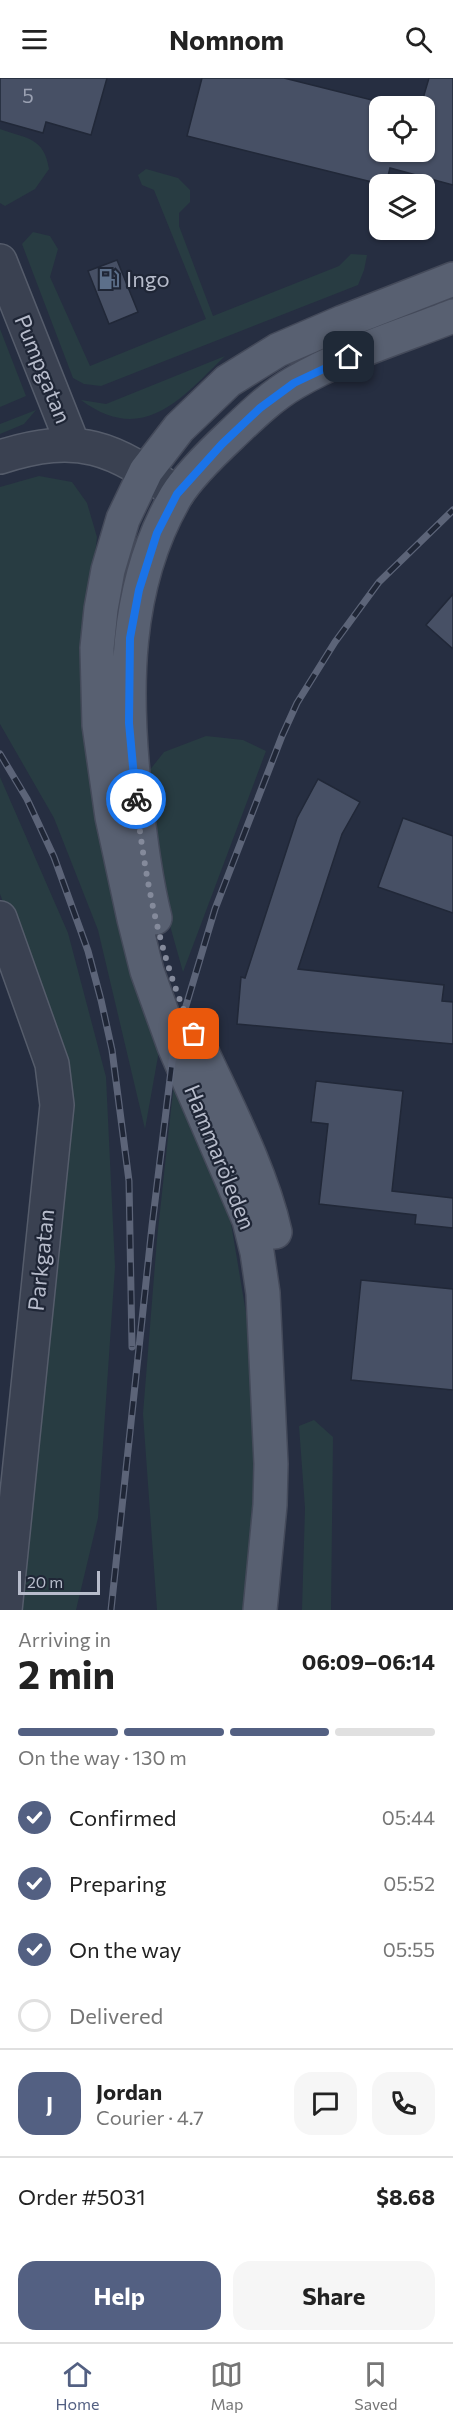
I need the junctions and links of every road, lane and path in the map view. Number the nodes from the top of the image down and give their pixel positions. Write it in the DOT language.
graph roads {
  1 [pos="0,261"];
  2 [pos="453,279"];
  3 [pos="453,316"];
  4 [pos="73,445"];
  5 [pos="0,457"];
  6 [pos="146,471"];
  7 [pos="177,494"];
  8 [pos="0,918"];
  9 [pos="9,1483"];
  10 [pos="4,1610"];
  11 [pos="260,1610"];
  12 [pos="279,1610"];
  1 -- 4 [label="street, Pumpgatan"];
  2 -- 6 [label="main road, Hammaröleden"];
  3 -- 7 [label="main road, Hammaröleden"];
  4 -- 5 [label="street"];
  4 -- 6 [label="street"];
  6 -- 7 [label="street"];
  6 -- 11 [label="main road, Hammaröleden"];
  7 -- 12 [label="main road, Hammaröleden"];
  8 -- 9 [label="street, Parkgatan"];
  9 -- 10 [label="street, Parkgatan"];
}
